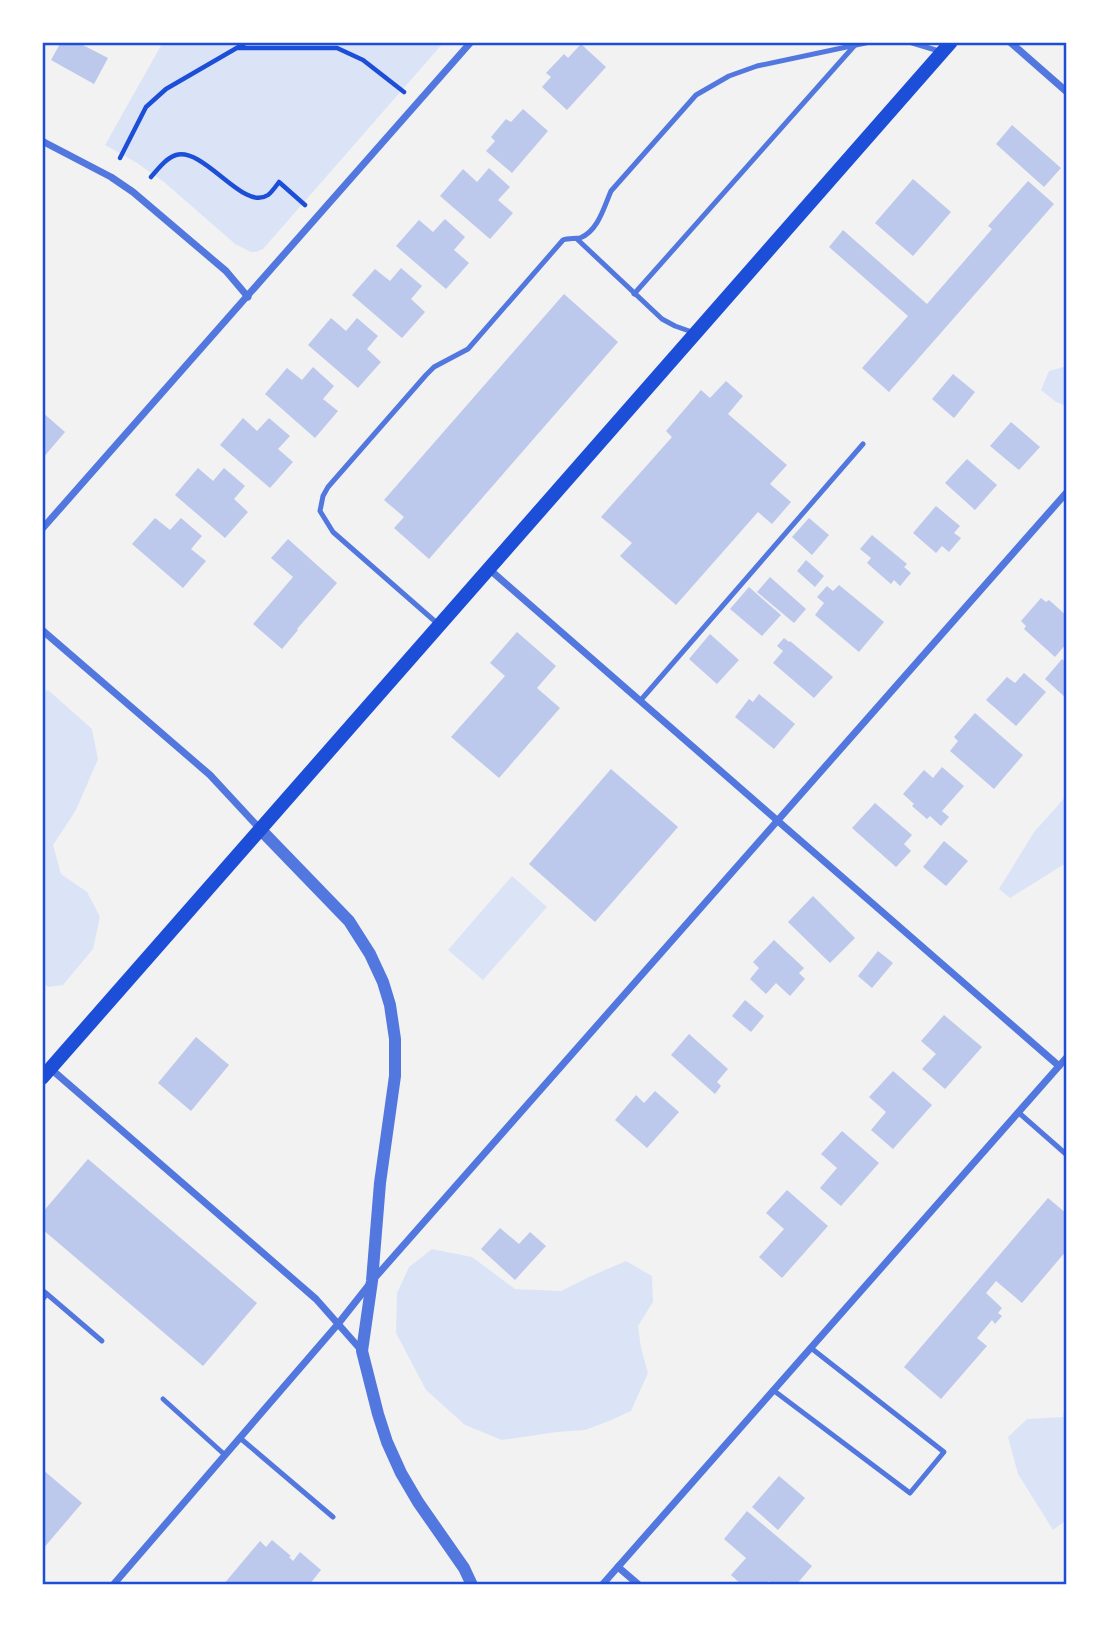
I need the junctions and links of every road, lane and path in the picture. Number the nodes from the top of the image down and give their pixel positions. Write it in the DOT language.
graph roads {
  1 [pos="247,42"];
  2 [pos="329,42"];
  3 [pos="471,42"];
  4 [pos="870,42"];
  5 [pos="909,42"];
  6 [pos="1010,42"];
  7 [pos="855,45"];
  8 [pos="946,47"];
  9 [pos="238,48"];
  10 [pos="337,48"];
  11 [pos="404,92"];
  12 [pos="1067,92"];
  13 [pos="42,141"];
  14 [pos="120,158"];
  15 [pos="151,177"];
  16 [pos="305,205"];
  17 [pos="577,239"];
  18 [pos="634,294"];
  19 [pos="248,296"];
  20 [pos="695,333"];
  21 [pos="863,444"];
  22 [pos="1067,492"];
  23 [pos="42,529"];
  24 [pos="488,568"];
  25 [pos="439,625"];
  26 [pos="42,630"];
  27 [pos="640,701"];
  28 [pos="778,820"];
  29 [pos="260,829"];
  30 [pos="1067,1057"];
  31 [pos="1059,1066"];
  32 [pos="46,1073"];
  33 [pos="1018,1112"];
  34 [pos="1067,1154"];
  35 [pos="372,1281"];
  36 [pos="44,1292"];
  37 [pos="42,1300"];
  38 [pos="338,1324"];
  39 [pos="102,1341"];
  40 [pos="811,1348"];
  41 [pos="362,1351"];
  42 [pos="773,1391"];
  43 [pos="163,1399"];
  44 [pos="240,1438"];
  45 [pos="225,1455"];
  46 [pos="333,1517"];
  47 [pos="618,1567"];
  48 [pos="113,1585"];
  49 [pos="472,1585"];
  50 [pos="602,1585"];
  51 [pos="639,1585"];
  1 -- 9 [label="path"];
  2 -- 10 [label="path"];
  3 -- 19 [label="street"];
  4 -- 7 [label="lane"];
  5 -- 8 [label="lane"];
  6 -- 12 [label="street"];
  7 -- 17 [label="lane"];
  7 -- 18 [label="lane"];
  8 -- 20 [label="main road"];
  9 -- 10 [label="path"];
  9 -- 14 [label="path"];
  10 -- 11 [label="path"];
  13 -- 19 [label="street"];
  15 -- 16 [label="path"];
  17 -- 18 [label="lane"];
  17 -- 25 [label="lane"];
  18 -- 20 [label="lane"];
  19 -- 23 [label="street"];
  20 -- 24 [label="main road"];
  21 -- 27 [label="lane"];
  22 -- 28 [label="street"];
  24 -- 25 [label="main road"];
  24 -- 27 [label="street"];
  25 -- 29 [label="main road"];
  26 -- 29 [label="street"];
  27 -- 28 [label="street"];
  28 -- 31 [label="street"];
  28 -- 35 [label="street"];
  29 -- 32 [label="main road"];
  29 -- 35 [label="street"];
  30 -- 31 [label="street"];
  31 -- 33 [label="street"];
  32 -- 38 [label="street"];
  33 -- 34 [label="lane"];
  33 -- 40 [label="street"];
  35 -- 38 [label="street"];
  35 -- 41 [label="street"];
  36 -- 37 [label="lane"];
  36 -- 39 [label="lane"];
  38 -- 41 [label="street"];
  38 -- 44 [label="street"];
  40 -- 42 [label="street"];
  40 -- 42 [label="lane"];
  41 -- 49 [label="street"];
  42 -- 47 [label="street"];
  43 -- 45 [label="lane"];
  44 -- 45 [label="street"];
  44 -- 46 [label="lane"];
  45 -- 48 [label="street"];
  47 -- 50 [label="street"];
  47 -- 51 [label="street"];
}
